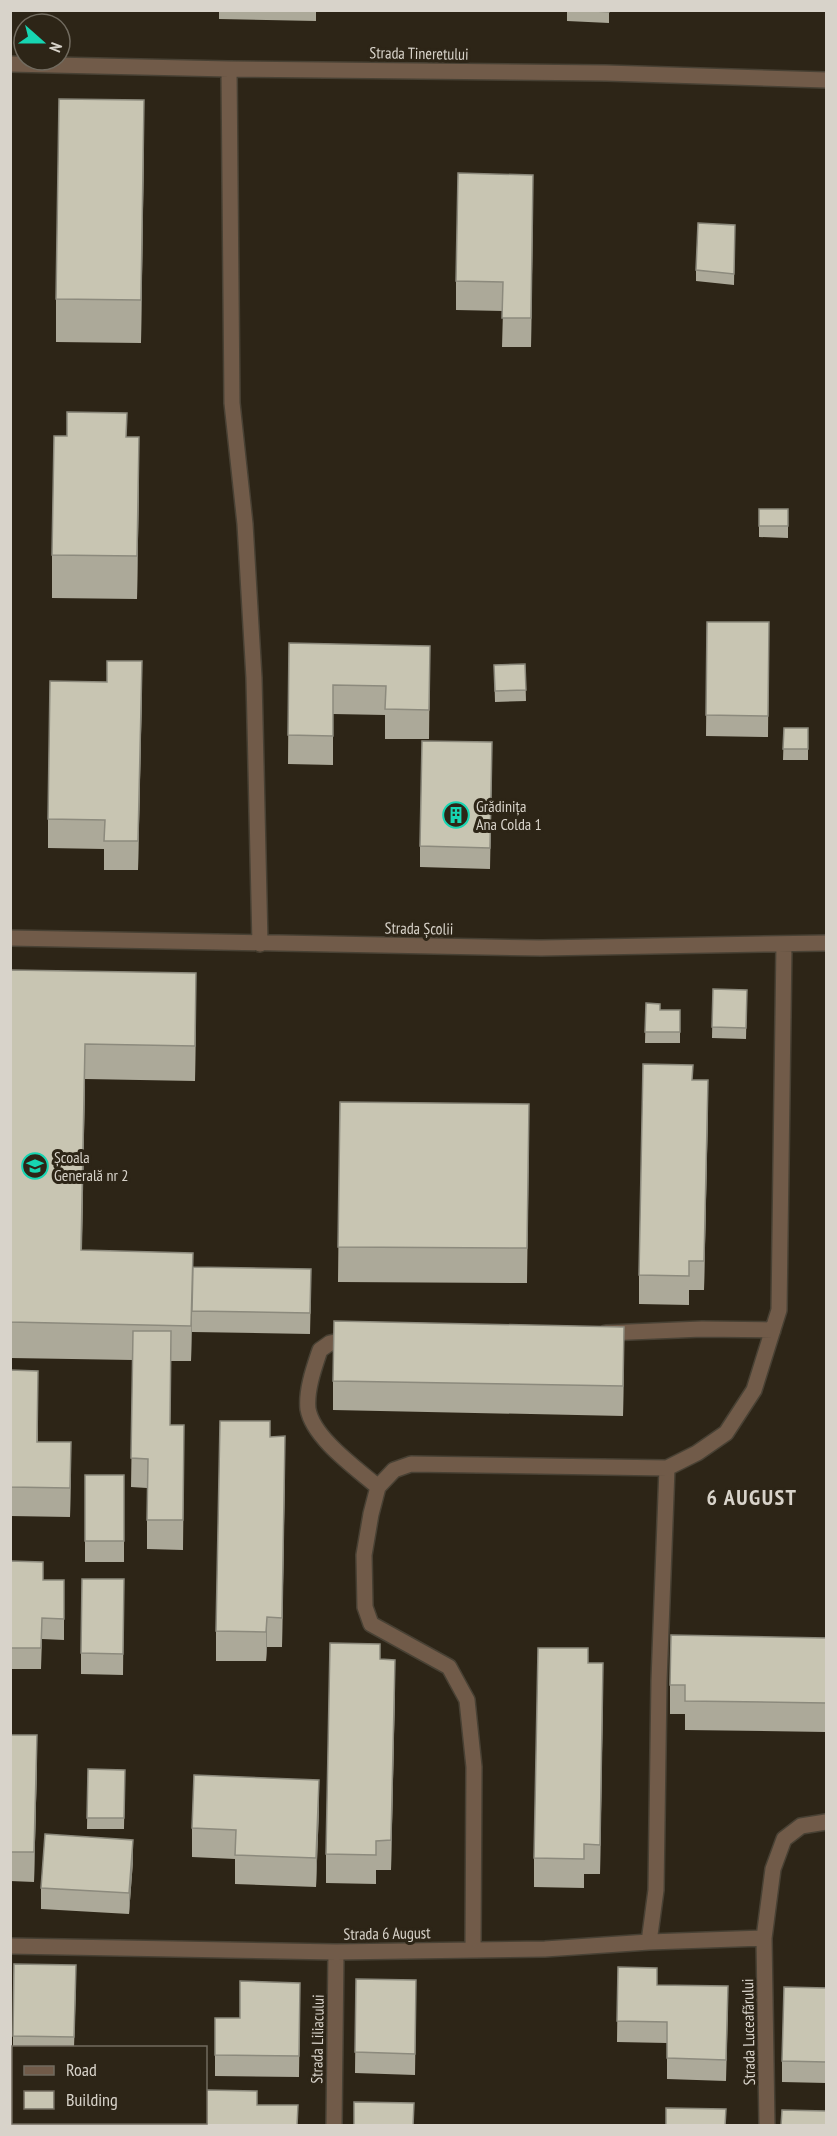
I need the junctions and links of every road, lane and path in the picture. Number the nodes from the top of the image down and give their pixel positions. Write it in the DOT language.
graph roads {
  1 [pos="10,64"];
  2 [pos="229,69"];
  3 [pos="826,80"];
  4 [pos="10,938"];
  5 [pos="826,943"];
  6 [pos="260,944"];
  7 [pos="784,944"];
  8 [pos="773,1330"];
  9 [pos="596,1333"];
  10 [pos="366,1338"];
  11 [pos="667,1468"];
  12 [pos="378,1487"];
  13 [pos="826,1822"];
  14 [pos="764,1938"];
  15 [pos="649,1942"];
  16 [pos="10,1946"];
  17 [pos="473,1950"];
  18 [pos="336,1953"];
  19 [pos="334,2126"];
  20 [pos="767,2126"];
  1 -- 2 [label="street, Strada Tineretului"];
  2 -- 3 [label="street, Strada Tineretului"];
  2 -- 6 [label="street"];
  4 -- 6 [label="street, Strada Școlii"];
  5 -- 7 [label="street, Strada Școlii"];
  6 -- 7 [label="street, Strada Școlii"];
  7 -- 8 [label="street"];
  8 -- 9 [label="street"];
  8 -- 11 [label="street"];
  10 -- 12 [label="street"];
  11 -- 12 [label="street"];
  11 -- 15 [label="street"];
  12 -- 17 [label="street"];
  13 -- 14 [label="street, Strada Luceafărului"];
  14 -- 15 [label="street, Strada 6 August"];
  14 -- 20 [label="street, Strada Luceafărului"];
  15 -- 17 [label="street, Strada 6 August"];
  16 -- 18 [label="street, Strada 6 August"];
  17 -- 18 [label="street, Strada 6 August"];
  18 -- 19 [label="street, Strada Liliacului"];
}
